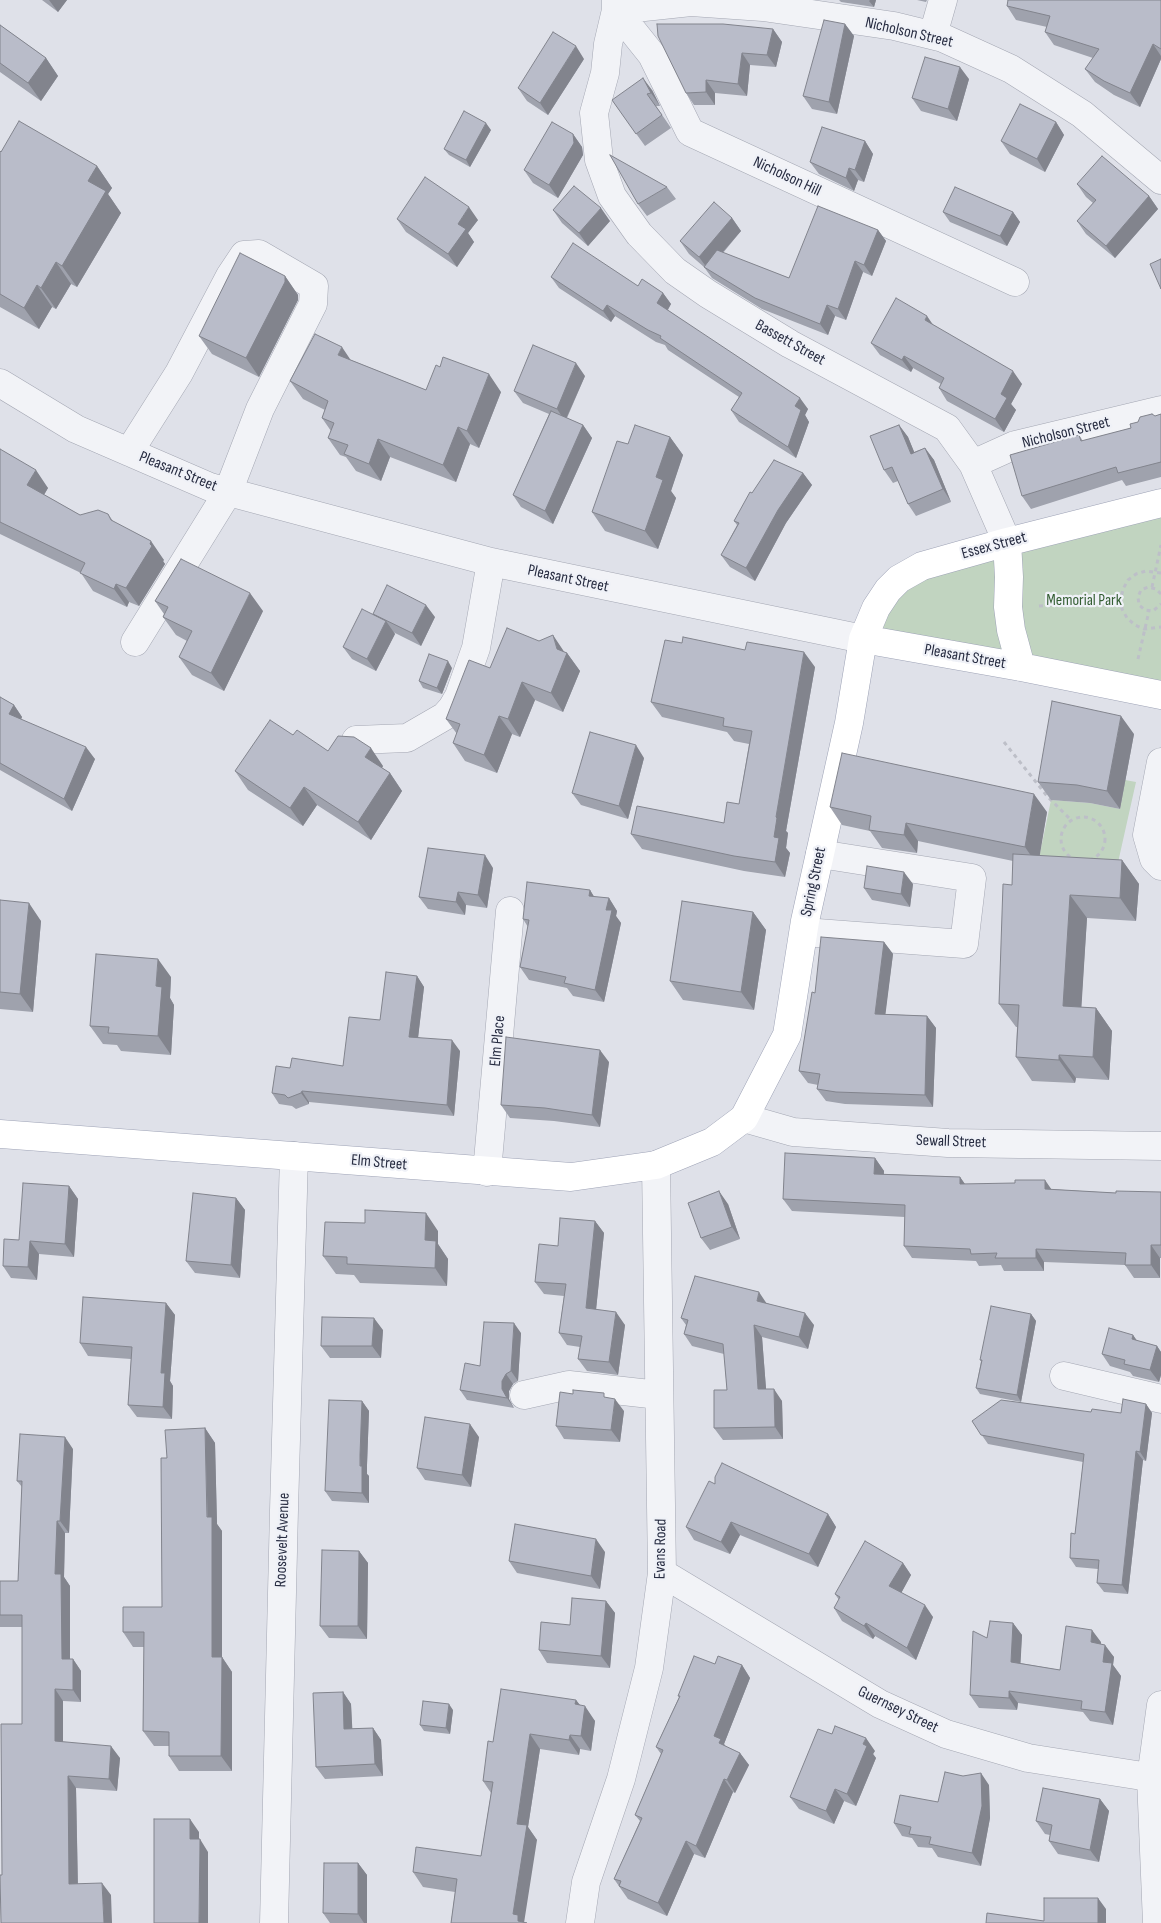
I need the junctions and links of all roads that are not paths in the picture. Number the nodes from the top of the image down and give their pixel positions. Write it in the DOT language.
graph roads {
  1 [pos="943,0"];
  2 [pos="616,5"];
  3 [pos="933,35"];
  4 [pos="1161,180"];
  5 [pos="1014,282"];
  6 [pos="0,382"];
  7 [pos="1161,410"];
  8 [pos="129,452"];
  9 [pos="973,464"];
  10 [pos="228,492"];
  11 [pos="1161,503"];
  12 [pos="1007,542"];
  13 [pos="491,562"];
  14 [pos="863,639"];
  15 [pos="135,642"];
  16 [pos="1021,667"];
  17 [pos="1161,695"];
  18 [pos="356,740"];
  19 [pos="1161,762"];
  20 [pos="820,854"];
  21 [pos="1161,866"];
  22 [pos="510,911"];
  23 [pos="804,932"];
  24 [pos="744,1118"];
  25 [pos="0,1134"];
  26 [pos="1161,1146"];
  27 [pos="294,1156"];
  28 [pos="656,1165"];
  29 [pos="487,1172"];
  30 [pos="1064,1376"];
  31 [pos="524,1395"];
  32 [pos="659,1395"];
  33 [pos="1161,1399"];
  34 [pos="662,1574"];
  35 [pos="1161,1705"];
  36 [pos="1156,1779"];
  37 [pos="274,1923"];
  38 [pos="580,1923"];
  39 [pos="1157,1923"];
  1 -- 3 [label="street"];
  2 -- 3 [label="street, Nicholson Street"];
  2 -- 5 [label="street, Nicholson Hill"];
  2 -- 9 [label="street, Bassett Street"];
  3 -- 4 [label="street, Nicholson Street"];
  6 -- 8 [label="street, Pleasant Street"];
  7 -- 9 [label="street, Nicholson Street"];
  8 -- 10 [label="street, Pleasant Street"];
  8 -- 10 [label="street"];
  9 -- 12 [label="street, Bassett Street"];
  10 -- 13 [label="street, Pleasant Street"];
  10 -- 15 [label="street"];
  11 -- 12 [label="main road, Essex Street"];
  12 -- 14 [label="main road, Essex Street"];
  12 -- 16 [label="main road, Bassett Street"];
  13 -- 14 [label="street, Pleasant Street"];
  13 -- 18 [label="street"];
  14 -- 16 [label="main road, Pleasant Street"];
  14 -- 20 [label="main road, Spring Street"];
  16 -- 17 [label="main road, Pleasant Street"];
  19 -- 21 [label="street"];
  20 -- 23 [label="main road, Spring Street"];
  20 -- 23 [label="street"];
  22 -- 29 [label="street, Elm Place"];
  23 -- 24 [label="main road, Spring Street"];
  24 -- 26 [label="street, Sewall Street"];
  24 -- 28 [label="main road, Elm Street"];
  25 -- 27 [label="main road, Elm Street"];
  27 -- 29 [label="main road, Elm Street"];
  27 -- 37 [label="street, Roosevelt Avenue"];
  28 -- 29 [label="main road, Elm Street"];
  28 -- 32 [label="street, Evans Road"];
  30 -- 33 [label="street"];
  31 -- 32 [label="street"];
  32 -- 34 [label="street, Evans Road"];
  34 -- 36 [label="street, Guernsey Street"];
  34 -- 38 [label="street, Evans Road"];
  35 -- 36 [label="street"];
  36 -- 39 [label="street"];
}
